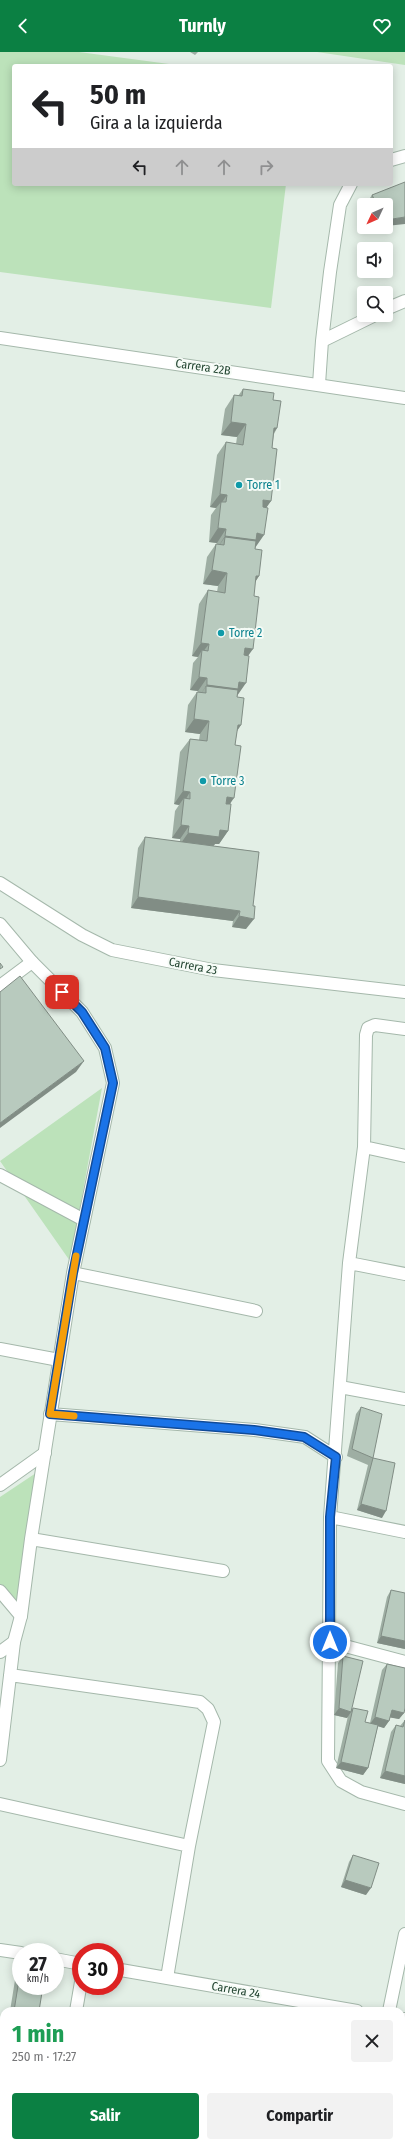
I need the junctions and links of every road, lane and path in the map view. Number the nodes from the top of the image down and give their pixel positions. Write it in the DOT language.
graph roads {
  1 [pos="405,156"];
  2 [pos="393,159"];
  3 [pos="350,186"];
  4 [pos="405,301"];
  5 [pos="393,306"];
  6 [pos="360,322"];
  7 [pos="0,338"];
  8 [pos="322,341"];
  9 [pos="320,384"];
  10 [pos="405,398"];
  11 [pos="0,883"];
  12 [pos="0,924"];
  13 [pos="32,962"];
  14 [pos="0,986"];
  15 [pos="405,992"];
  16 [pos="405,1029"];
  17 [pos="364,1147"];
  18 [pos="405,1156"];
  19 [pos="0,1175"];
  20 [pos="84,1220"];
  21 [pos="349,1263"];
  22 [pos="73,1273"];
  23 [pos="405,1274"];
  24 [pos="256,1311"];
  25 [pos="0,1349"];
  26 [pos="59,1360"];
  27 [pos="340,1387"];
  28 [pos="405,1399"];
  29 [pos="50,1414"];
  30 [pos="45,1453"];
  31 [pos="336,1457"];
  32 [pos="0,1485"];
  33 [pos="330,1517"];
  34 [pos="405,1532"];
  35 [pos="31,1539"];
  36 [pos="222,1571"];
  37 [pos="0,1591"];
  38 [pos="21,1616"];
  39 [pos="14,1642"];
  40 [pos="330,1642"];
  41 [pos="0,1652"];
  42 [pos="405,1662"];
  43 [pos="10,1674"];
  44 [pos="0,1760"];
  45 [pos="0,1804"];
  46 [pos="405,1804"];
  47 [pos="190,1846"];
  48 [pos="405,1934"];
  49 [pos="0,1950"];
  50 [pos="12,1952"];
  51 [pos="124,1971"];
  52 [pos="168,1978"];
  53 [pos="79,1995"];
  54 [pos="77,2007"];
  55 [pos="334,2007"];
  56 [pos="390,2007"];
  1 -- 2 [label="street"];
  3 -- 8 [label="street"];
  4 -- 5 [label="street"];
  6 -- 8 [label="street"];
  7 -- 9 [label="street, Carrera 22B"];
  8 -- 9 [label="street"];
  9 -- 10 [label="street, Carrera 22B"];
  11 -- 15 [label="street, Carrera 23"];
  12 -- 13 [label="street"];
  13 -- 14 [label="street"];
  13 -- 20 [label="street"];
  16 -- 17 [label="street"];
  17 -- 18 [label="street"];
  17 -- 21 [label="street"];
  19 -- 20 [label="street"];
  20 -- 22 [label="street"];
  21 -- 23 [label="street"];
  21 -- 27 [label="street"];
  22 -- 24 [label="street"];
  22 -- 26 [label="street"];
  25 -- 26 [label="street"];
  26 -- 29 [label="street"];
  27 -- 28 [label="street"];
  27 -- 31 [label="street"];
  29 -- 30 [label="street"];
  29 -- 31 [label="street"];
  30 -- 32 [label="street"];
  30 -- 35 [label="street"];
  31 -- 33 [label="street"];
  33 -- 34 [label="street"];
  33 -- 40 [label="street"];
  35 -- 36 [label="street"];
  35 -- 38 [label="street"];
  37 -- 38 [label="street"];
  38 -- 39 [label="street"];
  39 -- 41 [label="street"];
  39 -- 43 [label="street"];
  40 -- 42 [label="street"];
  40 -- 46 [label="street"];
  43 -- 44 [label="street"];
  43 -- 47 [label="street"];
  45 -- 47 [label="street"];
  47 -- 52 [label="street"];
  48 -- 56 [label="street"];
  49 -- 50 [label="street"];
  51 -- 52 [label="street, Carrera 24"];
  52 -- 55 [label="street, Carrera 24"];
  53 -- 54 [label="street"];
}
